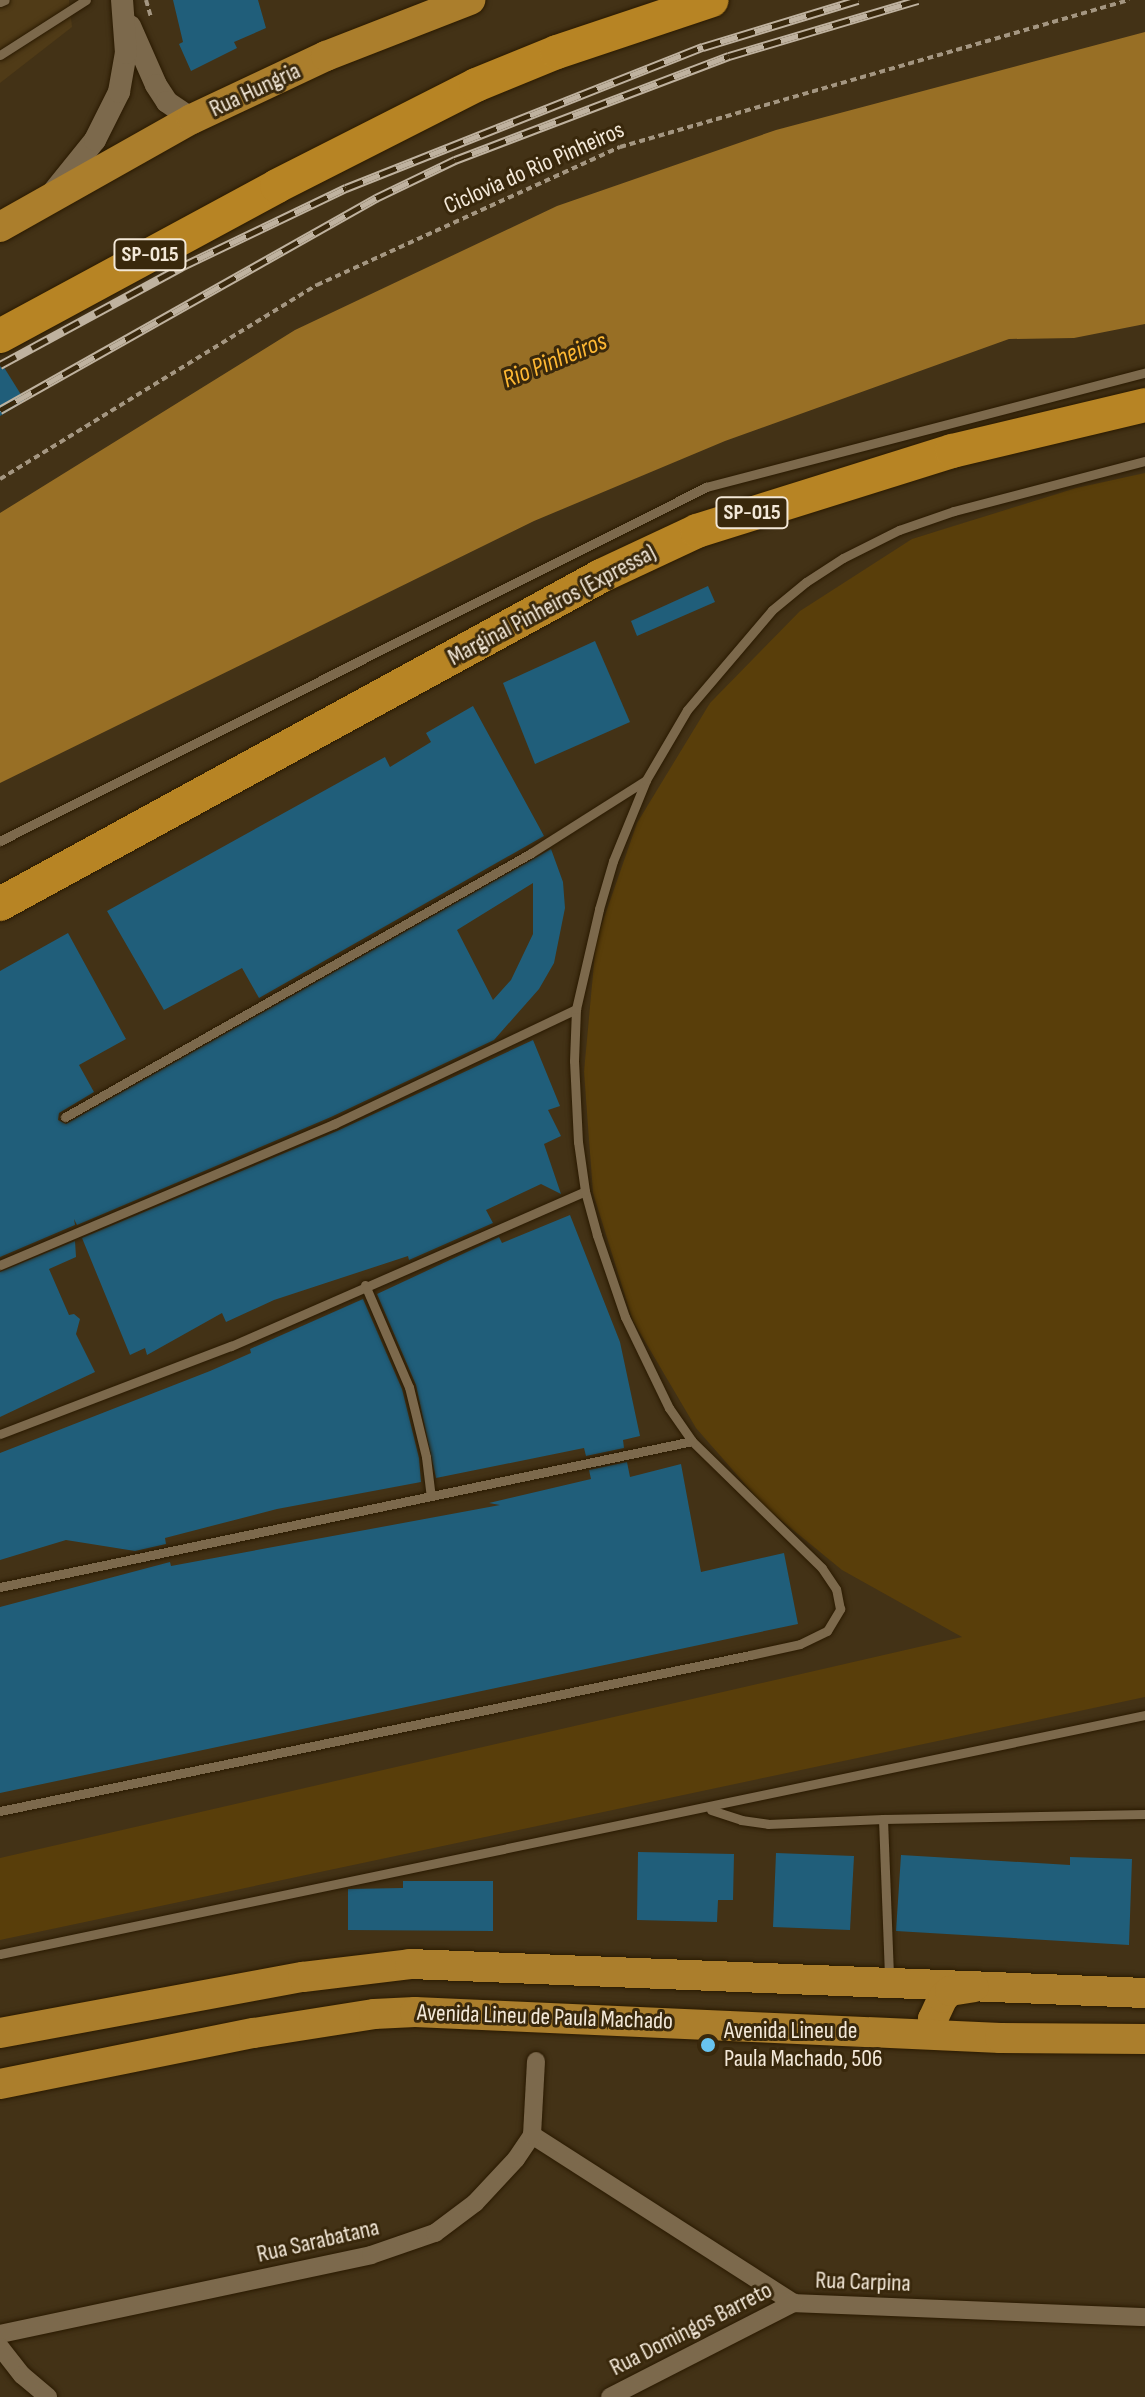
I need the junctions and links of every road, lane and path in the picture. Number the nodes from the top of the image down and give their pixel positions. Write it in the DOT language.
graph roads {
  1 [pos="86,0"];
  2 [pos="470,0"];
  3 [pos="712,0"];
  4 [pos="1129,0"];
  5 [pos="432,7"];
  6 [pos="124,8"];
  7 [pos="0,55"];
  8 [pos="192,119"];
  9 [pos="48,199"];
  10 [pos="0,227"];
  11 [pos="0,336"];
  12 [pos="1145,373"];
  13 [pos="1145,405"];
  14 [pos="1145,461"];
  15 [pos="0,479"];
  16 [pos="646,780"];
  17 [pos="0,841"];
  18 [pos="0,904"];
  19 [pos="576,1009"];
  20 [pos="65,1117"];
  21 [pos="585,1191"];
  22 [pos="0,1265"];
  23 [pos="365,1285"];
  24 [pos="0,1434"];
  25 [pos="692,1441"];
  26 [pos="431,1496"];
  27 [pos="0,1587"];
  28 [pos="1145,1715"];
  29 [pos="708,1809"];
  30 [pos="0,1811"];
  31 [pos="1145,1814"];
  32 [pos="883,1819"];
  33 [pos="0,1954"];
  34 [pos="889,1980"];
  35 [pos="1004,1986"];
  36 [pos="1145,1993"];
  37 [pos="848,2028"];
  38 [pos="0,2033"];
  39 [pos="935,2034"];
  40 [pos="1145,2039"];
  41 [pos="536,2061"];
  42 [pos="0,2084"];
  43 [pos="532,2135"];
  44 [pos="794,2303"];
  45 [pos="1145,2317"];
  46 [pos="0,2334"];
  47 [pos="0,2347"];
  48 [pos="0,2373"];
  49 [pos="22,2375"];
  50 [pos="48,2397"];
  51 [pos="610,2397"];
  1 -- 7 [label="lane"];
  2 -- 5 [label="highway, Rua Hungria"];
  3 -- 11 [label="highway, SP-015"];
  4 -- 15 [label="path, Ciclovia do Rio Pinheiros"];
  5 -- 8 [label="highway, Rua Hungria"];
  6 -- 8 [label="street"];
  6 -- 9 [label="street"];
  8 -- 9 [label="highway, Rua Hungria"];
  9 -- 10 [label="highway, Rua Hungria"];
  12 -- 17 [label="lane"];
  13 -- 18 [label="highway, Marginal Pinheiros (Expressa) / SP-015"];
  14 -- 16 [label="lane"];
  16 -- 19 [label="lane"];
  16 -- 20 [label="lane"];
  19 -- 21 [label="lane"];
  19 -- 22 [label="lane"];
  21 -- 23 [label="lane"];
  21 -- 25 [label="lane"];
  23 -- 24 [label="lane"];
  23 -- 26 [label="lane"];
  25 -- 26 [label="lane"];
  25 -- 30 [label="lane"];
  26 -- 27 [label="lane"];
  28 -- 29 [label="lane"];
  29 -- 32 [label="lane"];
  29 -- 33 [label="lane"];
  31 -- 32 [label="lane"];
  32 -- 34 [label="lane"];
  34 -- 35 [label="highway, Avenida Lineu de Paula Machado"];
  34 -- 37 [label="highway"];
  34 -- 38 [label="highway, Avenida Lineu de Paula Machado"];
  35 -- 36 [label="highway, Avenida Lineu de Paula Machado"];
  35 -- 39 [label="highway"];
  37 -- 39 [label="highway, Avenida Lineu de Paula Machado"];
  37 -- 42 [label="highway, Avenida Lineu de Paula Machado"];
  39 -- 40 [label="highway, Avenida Lineu de Paula Machado"];
  41 -- 43 [label="street"];
  43 -- 44 [label="street, Rua Carpina"];
  43 -- 46 [label="street, Rua Sarabatana"];
  44 -- 45 [label="street, Rua Carpina"];
  44 -- 51 [label="street, Rua Domingos Barreto"];
  47 -- 49 [label="street"];
  48 -- 49 [label="street"];
  49 -- 50 [label="street"];
}
